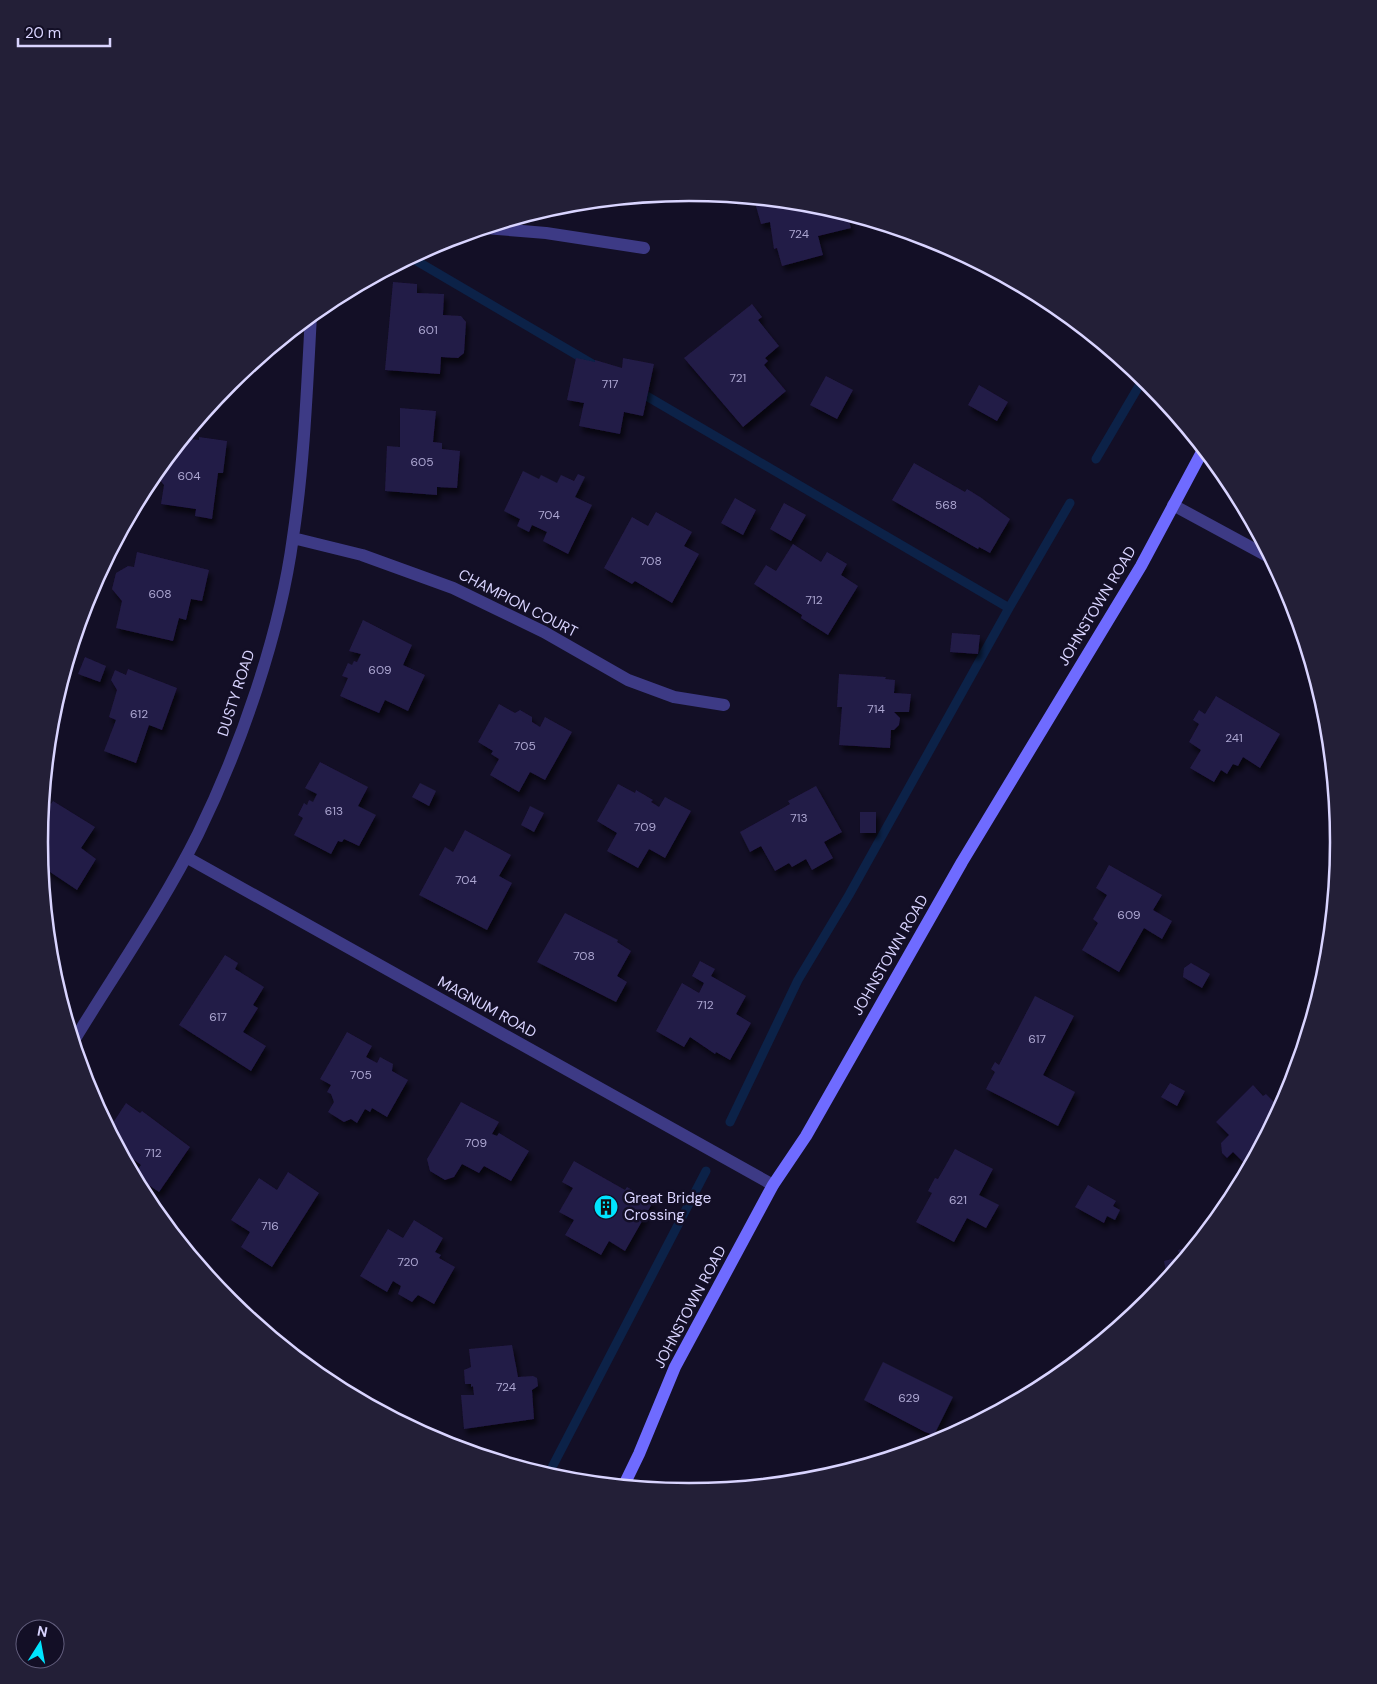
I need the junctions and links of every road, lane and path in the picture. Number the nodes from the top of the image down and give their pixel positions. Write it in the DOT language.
graph roads {
  1 [pos="501,229"];
  2 [pos="644,248"];
  3 [pos="311,324"];
  4 [pos="1200,456"];
  5 [pos="1173,505"];
  6 [pos="293,538"];
  7 [pos="1260,552"];
  8 [pos="724,705"];
  9 [pos="186,856"];
  10 [pos="78,1034"];
  11 [pos="773,1185"];
  12 [pos="626,1480"];
  1 -- 2 [label="street"];
  3 -- 6 [label="street, DUSTY ROAD"];
  4 -- 5 [label="main road, JOHNSTOWN ROAD"];
  5 -- 7 [label="street"];
  5 -- 11 [label="main road, JOHNSTOWN ROAD"];
  6 -- 8 [label="street, CHAMPION COURT"];
  6 -- 9 [label="street, DUSTY ROAD"];
  9 -- 10 [label="street, DUSTY ROAD"];
  9 -- 11 [label="street, MAGNUM ROAD"];
  11 -- 12 [label="main road, JOHNSTOWN ROAD"];
}
